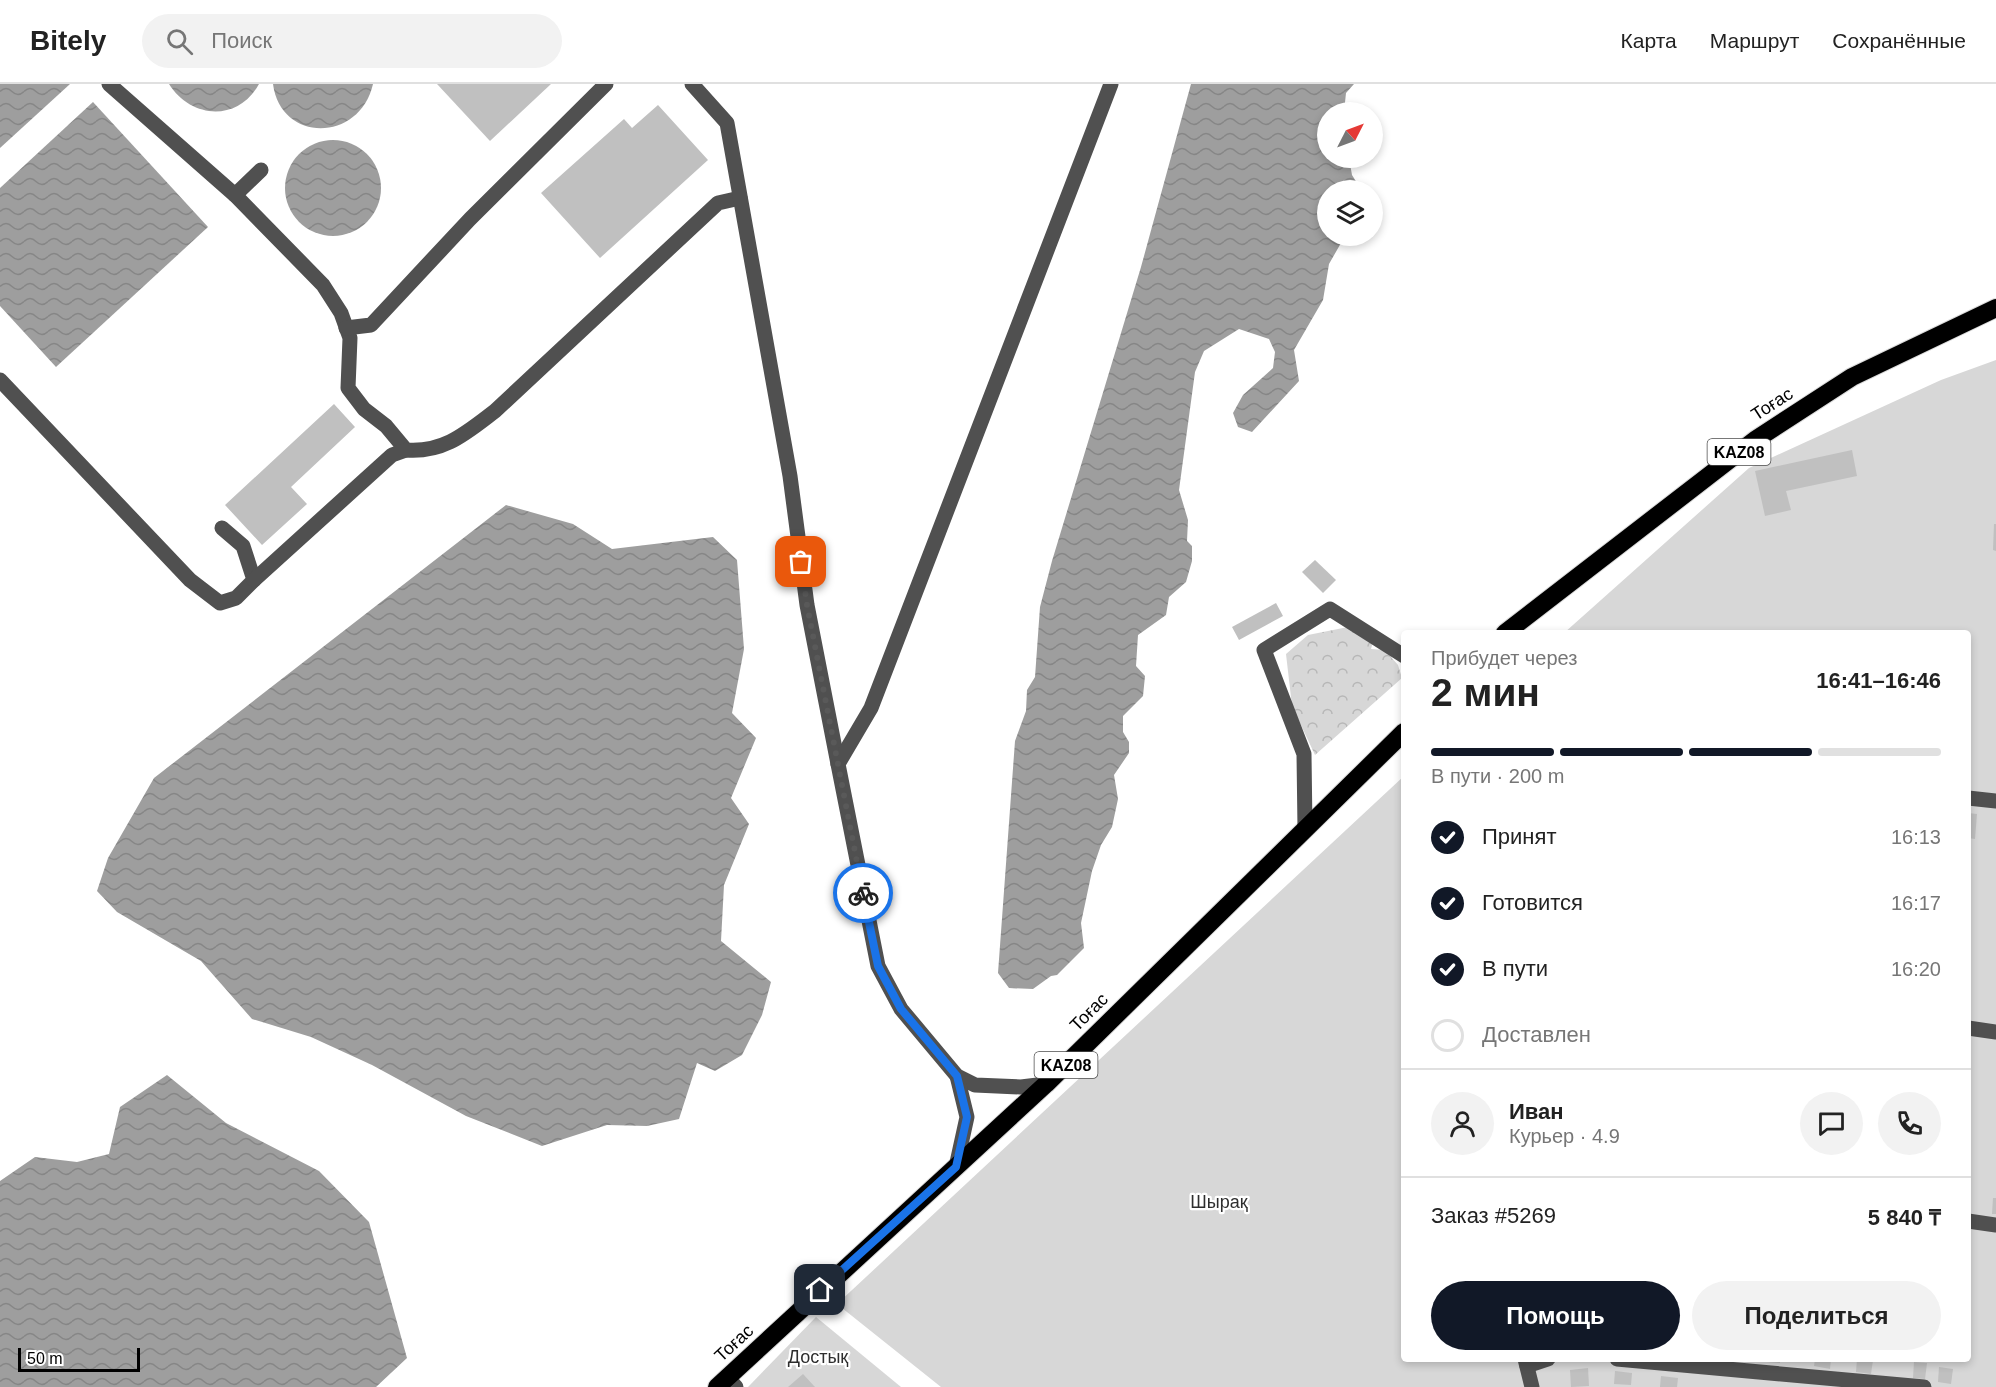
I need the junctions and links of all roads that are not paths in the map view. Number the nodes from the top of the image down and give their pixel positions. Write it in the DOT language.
graph roads {
  1 [pos="109,84"];
  2 [pos="606,84"];
  3 [pos="692,84"];
  4 [pos="1111,84"];
  5 [pos="261,170"];
  6 [pos="235,195"];
  7 [pos="740,198"];
  8 [pos="1996,308"];
  9 [pos="346,328"];
  10 [pos="0,380"];
  11 [pos="406,450"];
  12 [pos="222,528"];
  13 [pos="254,580"];
  14 [pos="1509,630"];
  15 [pos="1401,654"];
  16 [pos="1401,735"];
  17 [pos="838,764"];
  18 [pos="1971,798"];
  19 [pos="1996,801"];
  20 [pos="1305,829"];
  21 [pos="1971,1028"];
  22 [pos="1996,1032"];
  23 [pos="957,1076"];
  24 [pos="1046,1084"];
  25 [pos="956,1167"];
  26 [pos="1971,1221"];
  27 [pos="1996,1225"];
  28 [pos="1650,1362"];
  29 [pos="1526,1363"];
  30 [pos="727,1384"];
  31 [pos="1532,1387"];
  32 [pos="1924,1387"];
  1 -- 6 [label="street"];
  2 -- 9 [label="street"];
  3 -- 7 [label="street"];
  4 -- 17 [label="street"];
  5 -- 6 [label="street"];
  6 -- 9 [label="street"];
  7 -- 11 [label="street"];
  7 -- 17 [label="street"];
  8 -- 14 [label="highway, Тоғас / KAZ08"];
  9 -- 11 [label="street"];
  10 -- 13 [label="street"];
  11 -- 13 [label="street"];
  12 -- 13 [label="street"];
  15 -- 20 [label="street"];
  16 -- 20 [label="highway, Тоғас / KAZ08"];
  17 -- 23 [label="street"];
  18 -- 19 [label="street"];
  20 -- 24 [label="highway, Тоғас / KAZ08"];
  21 -- 22 [label="street"];
  23 -- 24 [label="street"];
  23 -- 25 [label="street"];
  24 -- 25 [label="highway, Тоғас / KAZ08"];
  25 -- 30 [label="highway, Тоғас / KAZ08"];
  26 -- 27 [label="street"];
  28 -- 32 [label="street"];
  29 -- 31 [label="street"];
}
